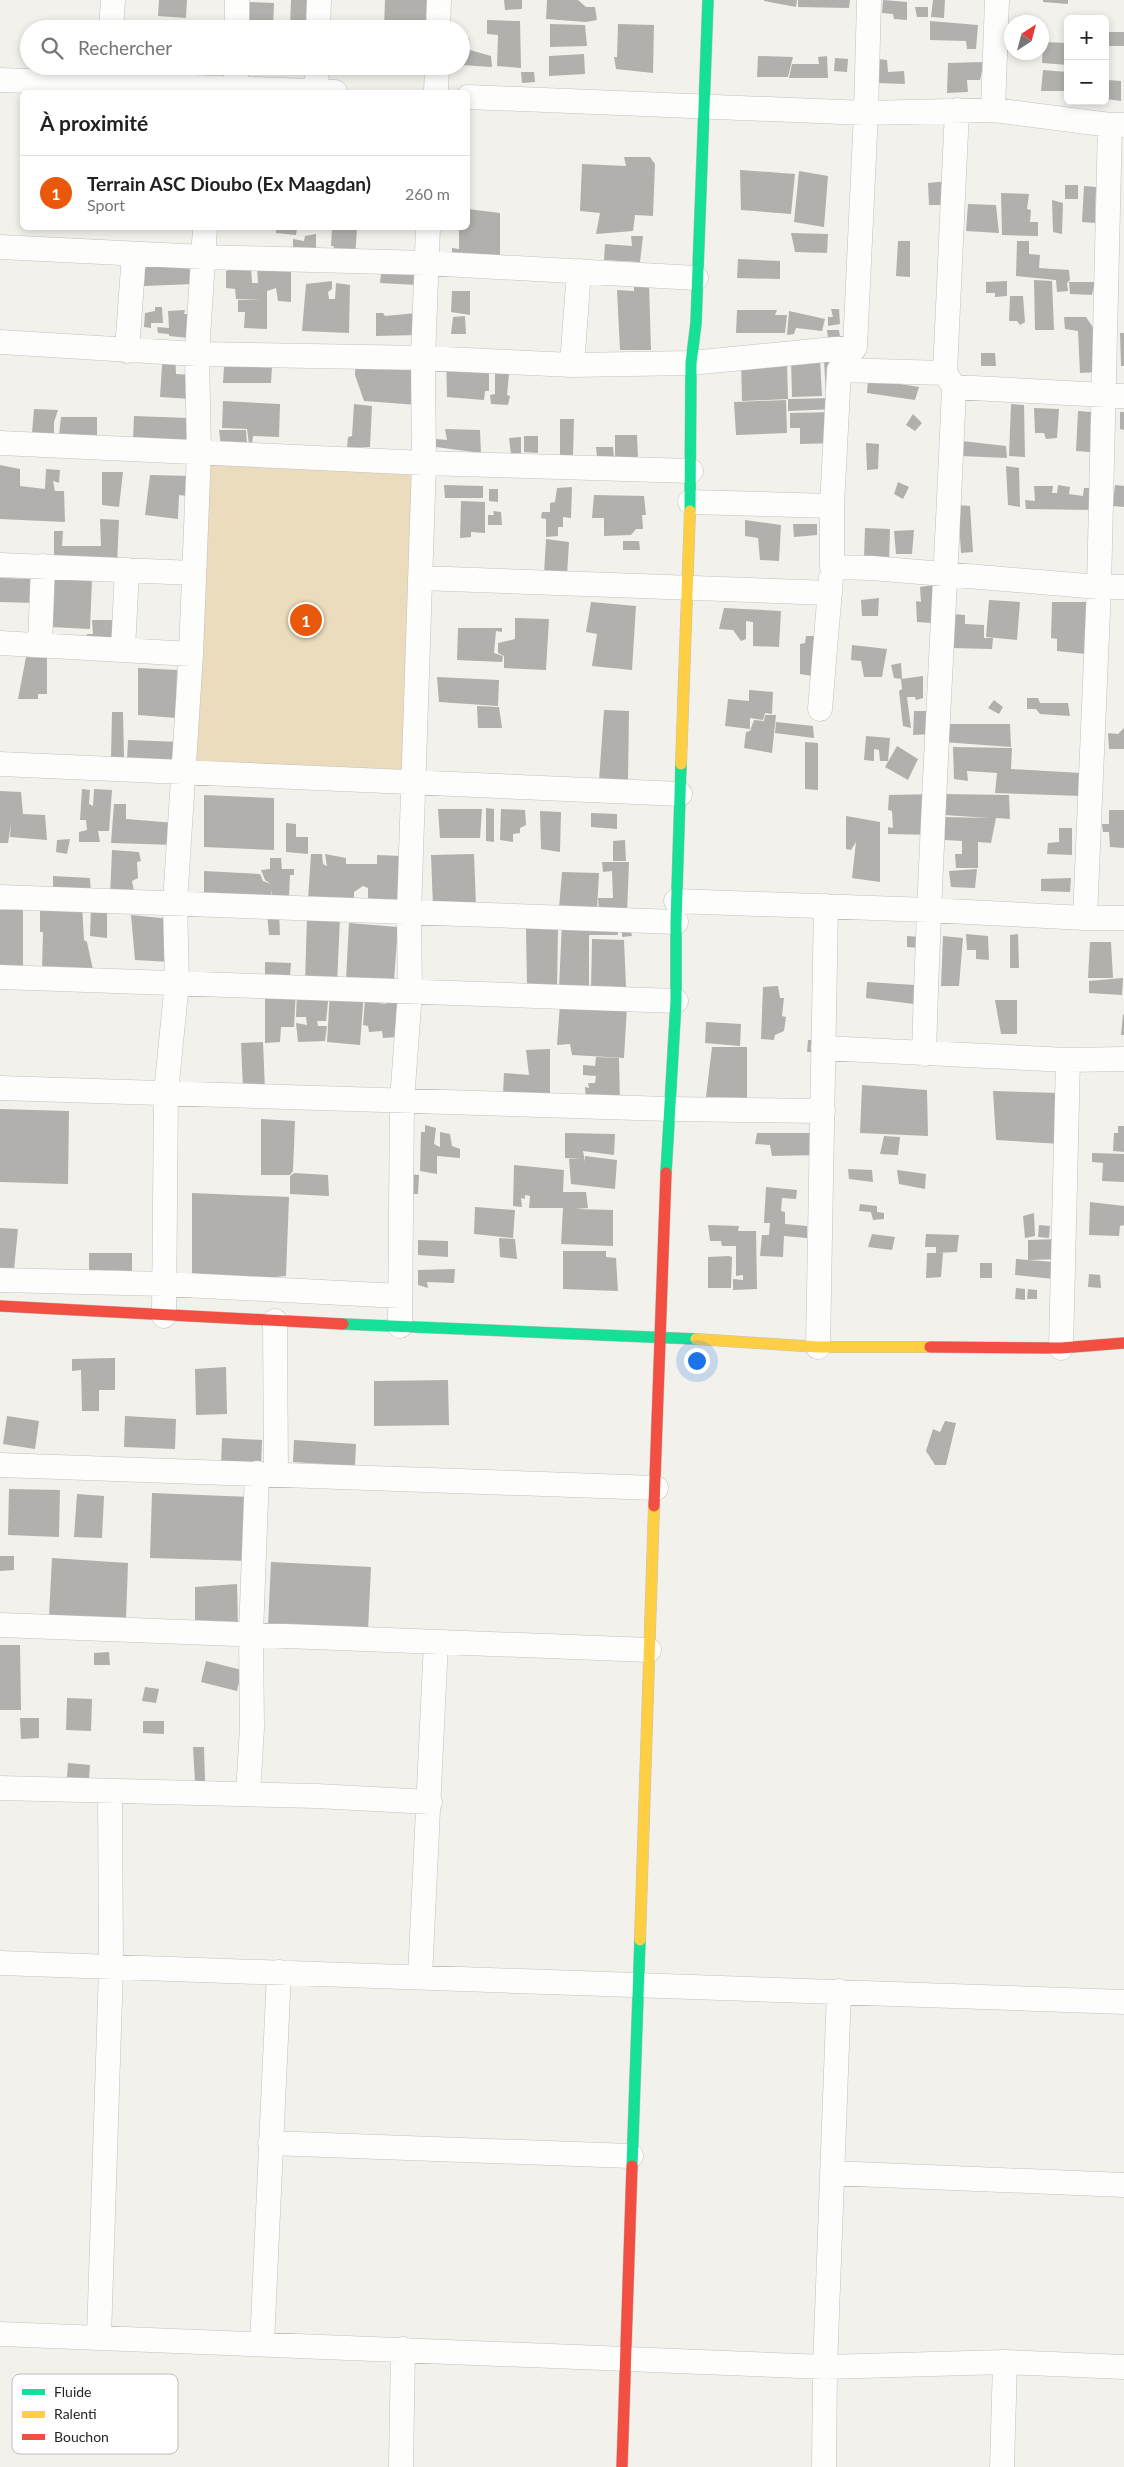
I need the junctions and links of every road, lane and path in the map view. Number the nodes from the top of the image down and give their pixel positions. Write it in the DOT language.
graph roads {
  1 [pos="113,0"];
  2 [pos="237,0"];
  3 [pos="319,0"];
  4 [pos="439,0"];
  5 [pos="708,0"];
  6 [pos="868,0"];
  7 [pos="997,0"];
  8 [pos="112,20"];
  9 [pos="237,20"];
  10 [pos="318,20"];
  11 [pos="438,20"];
  12 [pos="317,75"];
  13 [pos="437,75"];
  14 [pos="109,76"];
  15 [pos="236,78"];
  16 [pos="0,80"];
  17 [pos="210,90"];
  18 [pos="305,90"];
  19 [pos="316,90"];
  20 [pos="436,90"];
  21 [pos="470,97"];
  22 [pos="704,105"];
  23 [pos="957,110"];
  24 [pos="993,110"];
  25 [pos="866,113"];
  26 [pos="1117,125"];
  27 [pos="204,230"];
  28 [pos="428,230"];
  29 [pos="0,247"];
  30 [pos="134,254"];
  31 [pos="203,257"];
  32 [pos="426,263"];
  33 [pos="580,271"];
  34 [pos="696,278"];
  35 [pos="0,342"];
  36 [pos="854,347"];
  37 [pos="128,351"];
  38 [pos="197,354"];
  39 [pos="423,358"];
  40 [pos="691,363"];
  41 [pos="572,365"];
  42 [pos="839,370"];
  43 [pos="949,380"];
  44 [pos="1114,396"];
  45 [pos="0,443"];
  46 [pos="199,452"];
  47 [pos="424,463"];
  48 [pos="691,471"];
  49 [pos="690,502"];
  50 [pos="832,506"];
  51 [pos="0,565"];
  52 [pos="43,566"];
  53 [pos="832,568"];
  54 [pos="127,570"];
  55 [pos="194,573"];
  56 [pos="946,574"];
  57 [pos="420,578"];
  58 [pos="687,587"];
  59 [pos="1099,587"];
  60 [pos="1124,587"];
  61 [pos="830,593"];
  62 [pos="0,643"];
  63 [pos="40,645"];
  64 [pos="122,650"];
  65 [pos="191,654"];
  66 [pos="820,709"];
  67 [pos="0,764"];
  68 [pos="184,772"];
  69 [pos="413,782"];
  70 [pos="680,794"];
  71 [pos="0,897"];
  72 [pos="175,903"];
  73 [pos="826,906"];
  74 [pos="928,910"];
  75 [pos="676,912"];
  76 [pos="409,913"];
  77 [pos="1085,918"];
  78 [pos="1124,918"];
  79 [pos="0,978"];
  80 [pos="177,982"];
  81 [pos="410,992"];
  82 [pos="676,1001"];
  83 [pos="823,1048"];
  84 [pos="924,1054"];
  85 [pos="1124,1059"];
  86 [pos="1068,1060"];
  87 [pos="0,1088"];
  88 [pos="166,1093"];
  89 [pos="402,1101"];
  90 [pos="669,1109"];
  91 [pos="823,1111"];
  92 [pos="0,1280"];
  93 [pos="164,1284"];
  94 [pos="400,1296"];
  95 [pos="0,1306"];
  96 [pos="164,1316"];
  97 [pos="275,1321"];
  98 [pos="400,1326"];
  99 [pos="660,1336"];
  100 [pos="1124,1342"];
  101 [pos="818,1346"];
  102 [pos="1060,1348"];
  103 [pos="0,1465"];
  104 [pos="266,1473"];
  105 [pos="656,1488"];
  106 [pos="0,1625"];
  107 [pos="251,1634"];
  108 [pos="436,1642"];
  109 [pos="649,1650"];
  110 [pos="0,1788"];
  111 [pos="110,1792"];
  112 [pos="248,1794"];
  113 [pos="430,1802"];
  114 [pos="0,1963"];
  115 [pos="111,1968"];
  116 [pos="279,1972"];
  117 [pos="420,1977"];
  118 [pos="637,1985"];
  119 [pos="839,1990"];
  120 [pos="1124,2002"];
  121 [pos="270,2142"];
  122 [pos="631,2156"];
  123 [pos="832,2173"];
  124 [pos="1124,2185"];
  125 [pos="0,2334"];
  126 [pos="99,2337"];
  127 [pos="262,2344"];
  128 [pos="403,2349"];
  129 [pos="624,2359"];
  130 [pos="1005,2362"];
  131 [pos="825,2367"];
  132 [pos="1124,2367"];
  133 [pos="401,2467"];
  134 [pos="622,2467"];
  135 [pos="824,2467"];
  136 [pos="1002,2467"];
  1 -- 8 [label="street"];
  2 -- 9 [label="street"];
  3 -- 10 [label="street"];
  4 -- 11 [label="street"];
  5 -- 22 [label="main road"];
  6 -- 25 [label="street"];
  7 -- 24 [label="street"];
  12 -- 19 [label="street"];
  13 -- 20 [label="street"];
  14 -- 16 [label="street"];
  14 -- 17 [label="street"];
  15 -- 17 [label="street"];
  15 -- 18 [label="street"];
  21 -- 22 [label="street"];
  22 -- 25 [label="street"];
  22 -- 34 [label="main road"];
  23 -- 24 [label="street"];
  23 -- 25 [label="street"];
  23 -- 43 [label="street"];
  24 -- 26 [label="street"];
  25 -- 36 [label="street"];
  26 -- 44 [label="street"];
  27 -- 31 [label="street"];
  28 -- 32 [label="street"];
  29 -- 30 [label="street"];
  30 -- 31 [label="street"];
  30 -- 37 [label="street"];
  31 -- 32 [label="street"];
  31 -- 38 [label="street"];
  32 -- 33 [label="street"];
  32 -- 39 [label="street"];
  33 -- 34 [label="street"];
  33 -- 41 [label="street"];
  34 -- 40 [label="main road"];
  35 -- 37 [label="street"];
  36 -- 40 [label="street"];
  36 -- 42 [label="street"];
  37 -- 38 [label="street"];
  38 -- 39 [label="street"];
  38 -- 46 [label="street"];
  39 -- 41 [label="street"];
  39 -- 47 [label="street"];
  40 -- 41 [label="street"];
  40 -- 48 [label="main road"];
  42 -- 43 [label="street"];
  42 -- 50 [label="street"];
  43 -- 44 [label="street"];
  43 -- 56 [label="street"];
  44 -- 59 [label="street"];
  45 -- 46 [label="street"];
  46 -- 47 [label="street"];
  46 -- 55 [label="street"];
  47 -- 48 [label="street"];
  47 -- 57 [label="street"];
  48 -- 49 [label="main road"];
  49 -- 50 [label="street"];
  49 -- 58 [label="main road"];
  50 -- 53 [label="street"];
  51 -- 52 [label="street"];
  52 -- 54 [label="street"];
  52 -- 63 [label="street"];
  53 -- 56 [label="street"];
  53 -- 61 [label="street"];
  54 -- 55 [label="street"];
  54 -- 64 [label="street"];
  55 -- 65 [label="street"];
  56 -- 59 [label="street"];
  56 -- 74 [label="street"];
  57 -- 58 [label="street"];
  57 -- 69 [label="street"];
  58 -- 61 [label="street"];
  58 -- 70 [label="main road"];
  59 -- 60 [label="street"];
  59 -- 77 [label="street"];
  61 -- 66 [label="street"];
  62 -- 63 [label="street"];
  63 -- 64 [label="street"];
  64 -- 65 [label="street"];
  65 -- 68 [label="street"];
  67 -- 68 [label="street"];
  68 -- 69 [label="street"];
  68 -- 72 [label="street"];
  69 -- 70 [label="street"];
  69 -- 76 [label="street"];
  70 -- 75 [label="main road"];
  71 -- 72 [label="street"];
  72 -- 76 [label="street"];
  72 -- 80 [label="street"];
  73 -- 74 [label="street"];
  73 -- 75 [label="street"];
  73 -- 83 [label="street"];
  74 -- 77 [label="street"];
  74 -- 84 [label="street"];
  75 -- 76 [label="street"];
  75 -- 82 [label="main road"];
  76 -- 81 [label="street"];
  77 -- 78 [label="street"];
  79 -- 80 [label="street"];
  80 -- 81 [label="street"];
  80 -- 88 [label="street"];
  81 -- 82 [label="street"];
  81 -- 89 [label="street"];
  82 -- 90 [label="main road"];
  83 -- 84 [label="street"];
  83 -- 91 [label="street"];
  84 -- 86 [label="street"];
  85 -- 86 [label="street"];
  86 -- 102 [label="street"];
  87 -- 88 [label="street"];
  88 -- 89 [label="street"];
  88 -- 93 [label="street"];
  89 -- 90 [label="street"];
  89 -- 94 [label="street"];
  90 -- 91 [label="street"];
  90 -- 99 [label="main road"];
  91 -- 101 [label="street"];
  92 -- 93 [label="street"];
  93 -- 94 [label="street"];
  93 -- 96 [label="street"];
  94 -- 98 [label="street"];
  95 -- 96 [label="main road"];
  96 -- 97 [label="main road"];
  97 -- 98 [label="main road"];
  97 -- 104 [label="street"];
  98 -- 99 [label="main road"];
  99 -- 101 [label="main road"];
  99 -- 105 [label="main road"];
  100 -- 102 [label="main road"];
  101 -- 102 [label="main road"];
  103 -- 104 [label="street"];
  104 -- 105 [label="street"];
  104 -- 107 [label="street"];
  105 -- 109 [label="main road"];
  106 -- 107 [label="street"];
  107 -- 108 [label="street"];
  107 -- 112 [label="street"];
  108 -- 109 [label="street"];
  108 -- 113 [label="street"];
  109 -- 118 [label="main road"];
  110 -- 111 [label="street"];
  111 -- 112 [label="street"];
  111 -- 115 [label="street"];
  112 -- 113 [label="street"];
  113 -- 117 [label="street"];
  114 -- 115 [label="street"];
  115 -- 116 [label="street"];
  115 -- 126 [label="street"];
  116 -- 117 [label="street"];
  116 -- 121 [label="street"];
  117 -- 118 [label="street"];
  118 -- 119 [label="street"];
  118 -- 122 [label="main road"];
  119 -- 120 [label="street"];
  119 -- 123 [label="street"];
  121 -- 122 [label="street"];
  121 -- 127 [label="street"];
  122 -- 129 [label="main road"];
  123 -- 124 [label="street"];
  123 -- 131 [label="street"];
  125 -- 126 [label="street"];
  126 -- 127 [label="street"];
  127 -- 128 [label="street"];
  128 -- 129 [label="street"];
  128 -- 133 [label="street"];
  129 -- 131 [label="street"];
  129 -- 134 [label="main road"];
  130 -- 131 [label="street"];
  130 -- 132 [label="street"];
  130 -- 136 [label="street"];
  131 -- 135 [label="street"];
}
